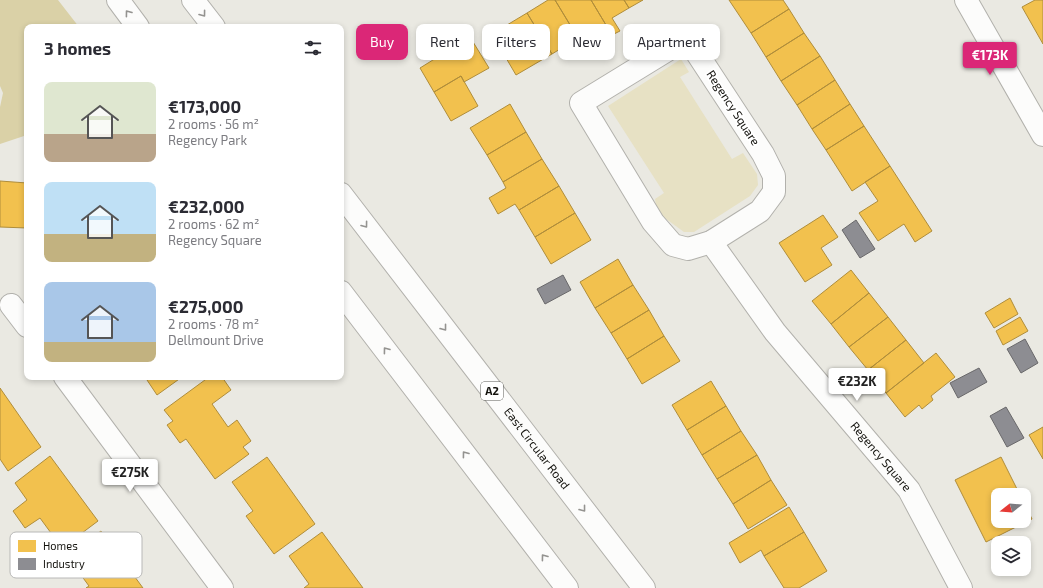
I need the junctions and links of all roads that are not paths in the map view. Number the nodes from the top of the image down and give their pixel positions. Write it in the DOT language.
graph roads {
  1 [pos="118,0"];
  2 [pos="193,0"];
  3 [pos="966,0"];
  4 [pos="136,24"];
  5 [pos="212,24"];
  6 [pos="1043,135"];
  7 [pos="344,198"];
  8 [pos="711,242"];
  9 [pos="344,296"];
  10 [pos="11,305"];
  11 [pos="24,322"];
  12 [pos="67,380"];
  13 [pos="222,588"];
  14 [pos="567,588"];
  15 [pos="644,588"];
  16 [pos="961,588"];
  4 -- 1 [label="main road, one-way"];
  2 -- 5 [label="main road, one-way"];
  3 -- 6 [label="main road"];
  7 -- 15 [label="main road, East Circular Road / A2, one-way"];
  8 -- 8 [label="main road, Regency Square"];
  8 -- 16 [label="main road, Regency Square"];
  14 -- 9 [label="main road, one-way"];
  10 -- 11 [label="main road"];
  12 -- 13 [label="main road"];
}
